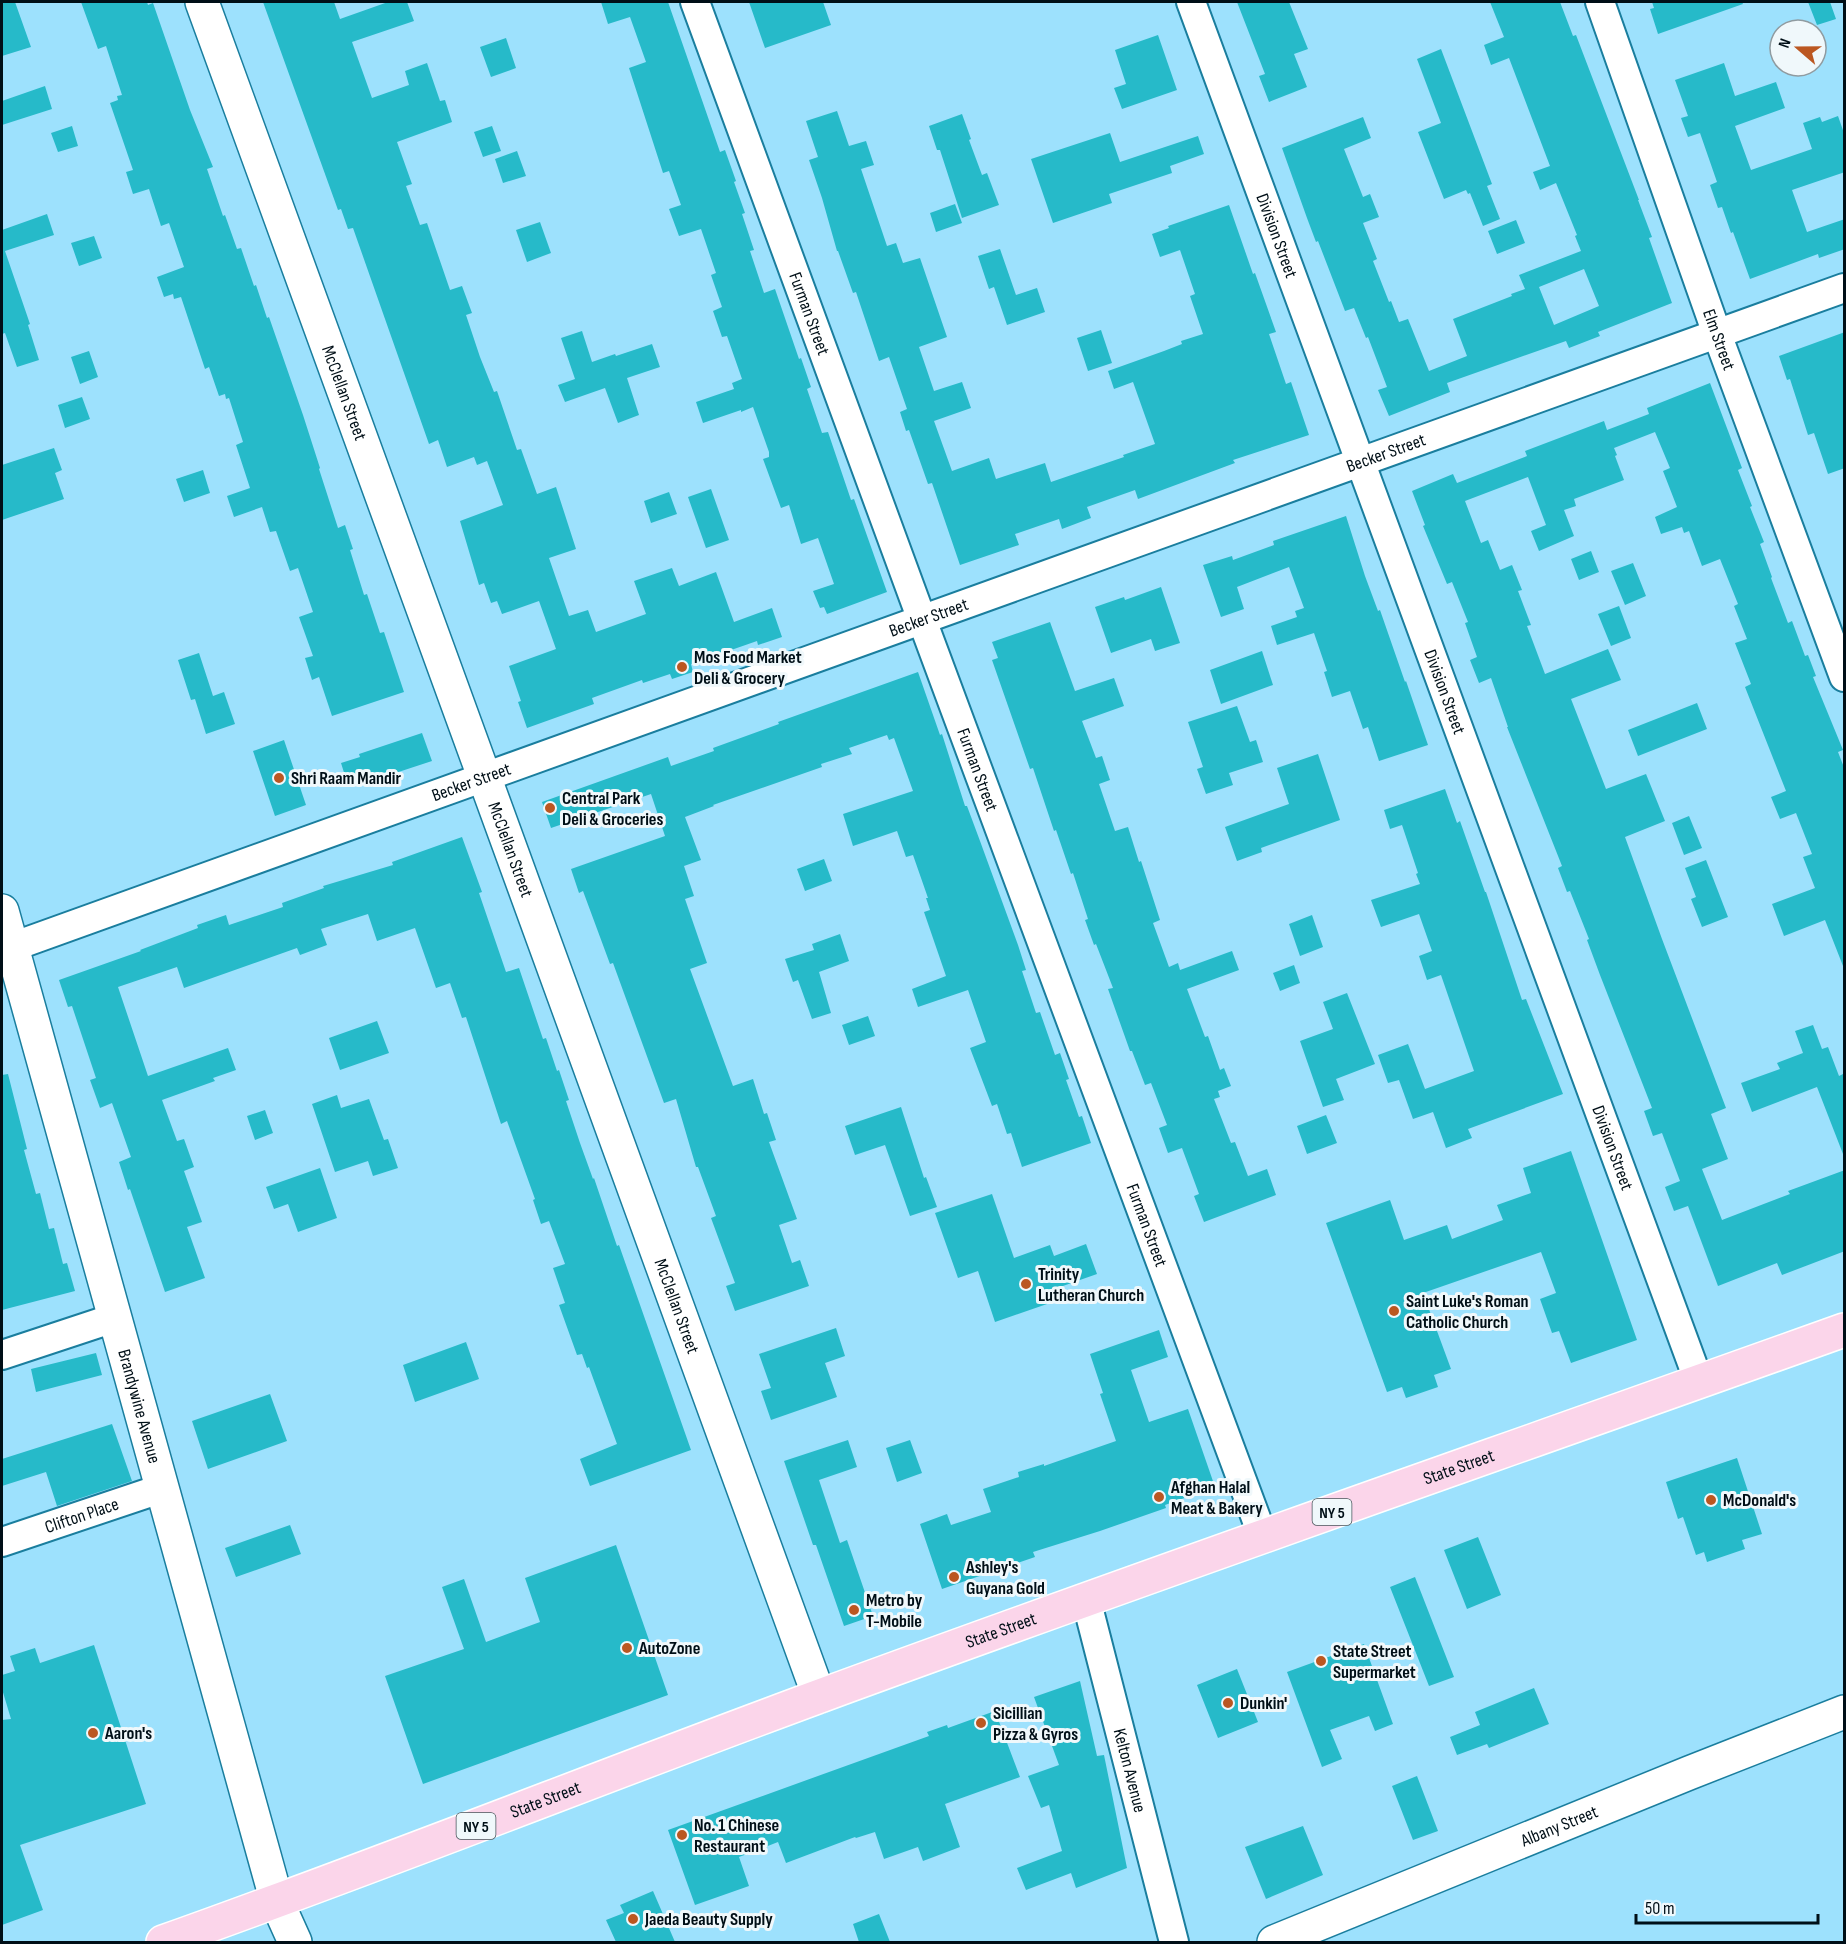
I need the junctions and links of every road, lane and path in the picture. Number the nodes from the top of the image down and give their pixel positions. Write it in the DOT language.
graph roads {
  1 [pos="202,2"];
  2 [pos="695,2"];
  3 [pos="1191,2"];
  4 [pos="1600,2"];
  5 [pos="1845,288"];
  6 [pos="1717,334"];
  7 [pos="1361,462"];
  8 [pos="922,620"];
  9 [pos="1845,676"];
  10 [pos="484,777"];
  11 [pos="2,911"];
  12 [pos="12,947"];
  13 [pos="114,1318"];
  14 [pos="1845,1330"];
  15 [pos="2,1355"];
  16 [pos="1699,1382"];
  17 [pos="163,1488"];
  18 [pos="1263,1537"];
  19 [pos="2,1542"];
  20 [pos="1086,1599"];
  21 [pos="819,1696"];
  22 [pos="1845,1712"];
  23 [pos="277,1902"];
  24 [pos="163,1942"];
  25 [pos="295,1942"];
  26 [pos="1174,1942"];
  27 [pos="1274,1942"];
  1 -- 10 [label="street, McClellan Street"];
  2 -- 8 [label="street, Furman Street"];
  3 -- 7 [label="street, Division Street"];
  4 -- 6 [label="street, Elm Street"];
  5 -- 6 [label="street, Becker Street"];
  6 -- 7 [label="street, Becker Street"];
  6 -- 9 [label="street, Elm Street"];
  7 -- 8 [label="street, Becker Street"];
  7 -- 16 [label="street, Division Street"];
  8 -- 10 [label="street, Becker Street"];
  8 -- 18 [label="street, Furman Street"];
  10 -- 12 [label="street, Becker Street"];
  10 -- 21 [label="street, McClellan Street"];
  11 -- 12 [label="street, Brandywine Avenue"];
  12 -- 13 [label="street, Brandywine Avenue"];
  13 -- 15 [label="street"];
  13 -- 17 [label="street, Brandywine Avenue"];
  14 -- 16 [label="main road, State Street / NY 5"];
  16 -- 18 [label="main road, State Street / NY 5"];
  17 -- 19 [label="street, Clifton Place"];
  17 -- 23 [label="street, Brandywine Avenue"];
  18 -- 20 [label="main road, State Street / NY 5"];
  20 -- 21 [label="main road, State Street / NY 5"];
  20 -- 26 [label="street, Kelton Avenue"];
  21 -- 23 [label="main road, State Street / NY 5"];
  22 -- 27 [label="street, Albany Street"];
  23 -- 24 [label="main road, State Street / NY 5"];
  23 -- 25 [label="street, Brandywine Avenue"];
}
